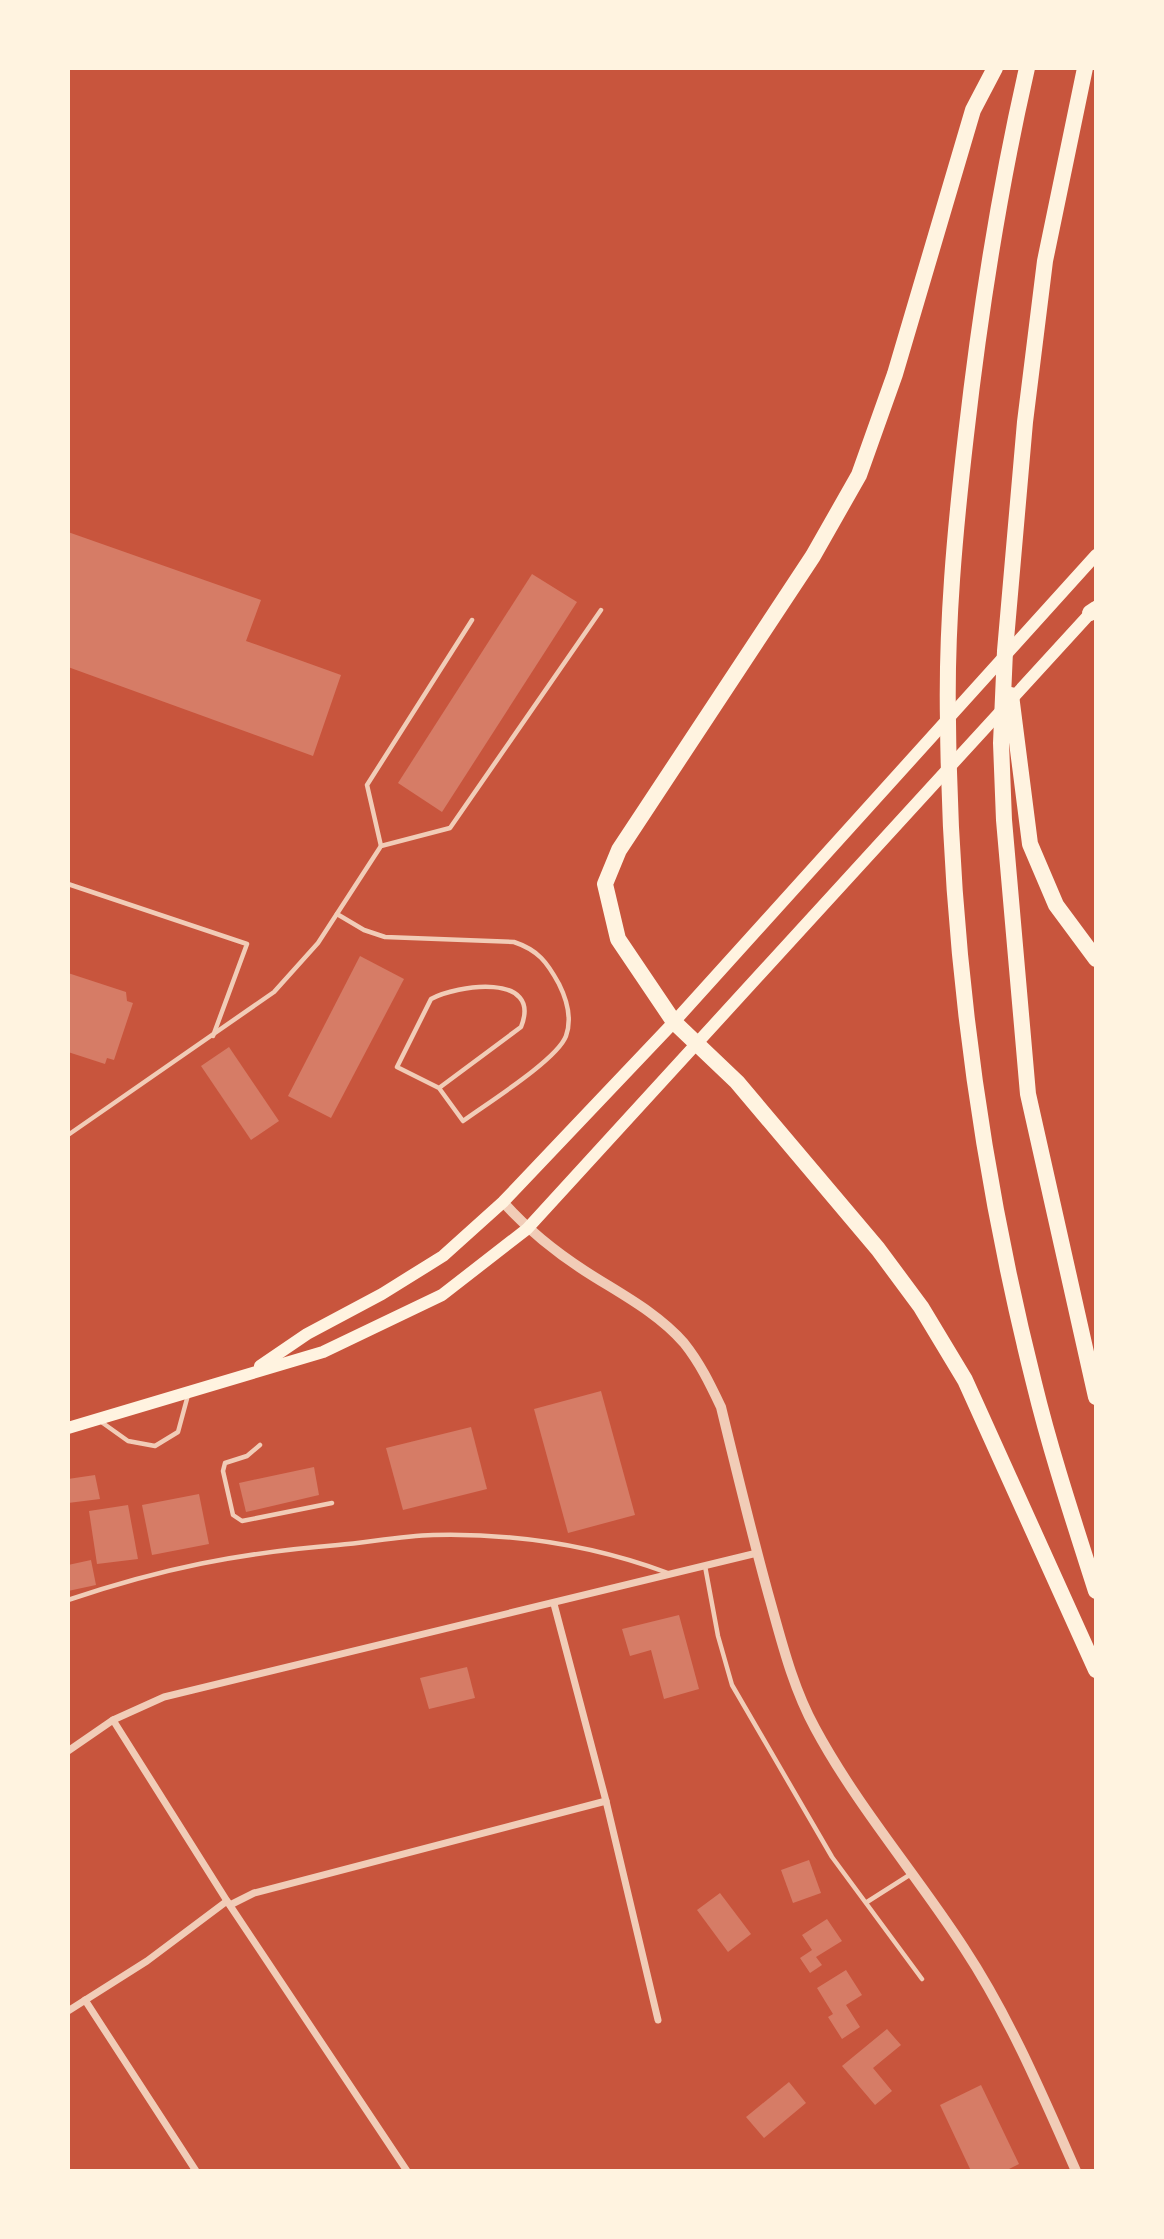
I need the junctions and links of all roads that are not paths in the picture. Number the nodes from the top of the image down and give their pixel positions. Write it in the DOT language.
graph roads {
  1 [pos="995,68"];
  2 [pos="1027,68"];
  3 [pos="1085,68"];
  4 [pos="1096,555"];
  5 [pos="1094,609"];
  6 [pos="601,610"];
  7 [pos="472,620"];
  8 [pos="1005,651"];
  9 [pos="381,846"];
  10 [pos="68,884"];
  11 [pos="338,914"];
  12 [pos="1096,959"];
  13 [pos="674,1022"];
  14 [pos="213,1037"];
  15 [pos="696,1041"];
  16 [pos="439,1088"];
  17 [pos="68,1135"];
  18 [pos="503,1202"];
  19 [pos="527,1229"];
  20 [pos="251,1372"];
  21 [pos="189,1393"];
  22 [pos="1096,1397"];
  23 [pos="97,1419"];
  24 [pos="68,1428"];
  25 [pos="260,1446"];
  26 [pos="332,1503"];
  27 [pos="757,1553"];
  28 [pos="705,1566"];
  29 [pos="668,1574"];
  30 [pos="1096,1591"];
  31 [pos="68,1600"];
  32 [pos="554,1604"];
  33 [pos="1096,1670"];
  34 [pos="113,1720"];
  35 [pos="68,1751"];
  36 [pos="606,1801"];
  37 [pos="913,1873"];
  38 [pos="867,1902"];
  39 [pos="228,1903"];
  40 [pos="922,1979"];
  41 [pos="85,2000"];
  42 [pos="68,2011"];
  43 [pos="657,2020"];
  44 [pos="196,2171"];
  45 [pos="407,2171"];
  46 [pos="1076,2171"];
  1 -- 13 [label="highway"];
  2 -- 30 [label="highway"];
  3 -- 8 [label="highway"];
  4 -- 13 [label="main road"];
  5 -- 15 [label="main road"];
  6 -- 9 [label="lane"];
  7 -- 9 [label="lane"];
  8 -- 12 [label="highway"];
  8 -- 22 [label="highway"];
  9 -- 11 [label="lane"];
  10 -- 14 [label="lane"];
  11 -- 14 [label="lane"];
  11 -- 16 [label="lane"];
  13 -- 15 [label="highway"];
  13 -- 18 [label="main road"];
  14 -- 17 [label="lane"];
  15 -- 19 [label="main road"];
  15 -- 33 [label="highway"];
  16 -- 16 [label="lane"];
  18 -- 19 [label="street"];
  18 -- 20 [label="main road"];
  19 -- 20 [label="main road"];
  19 -- 27 [label="street"];
  20 -- 21 [label="main road"];
  21 -- 23 [label="main road"];
  21 -- 23 [label="lane"];
  23 -- 24 [label="main road"];
  25 -- 26 [label="lane"];
  27 -- 28 [label="street"];
  27 -- 37 [label="street"];
  28 -- 29 [label="street"];
  28 -- 38 [label="lane"];
  29 -- 31 [label="lane"];
  29 -- 32 [label="street"];
  32 -- 34 [label="street"];
  32 -- 36 [label="street"];
  34 -- 35 [label="street"];
  34 -- 39 [label="street"];
  36 -- 39 [label="street"];
  36 -- 43 [label="street"];
  37 -- 38 [label="lane"];
  37 -- 46 [label="street"];
  38 -- 40 [label="lane"];
  39 -- 41 [label="street"];
  39 -- 45 [label="street"];
  41 -- 42 [label="street"];
  41 -- 44 [label="street"];
}
